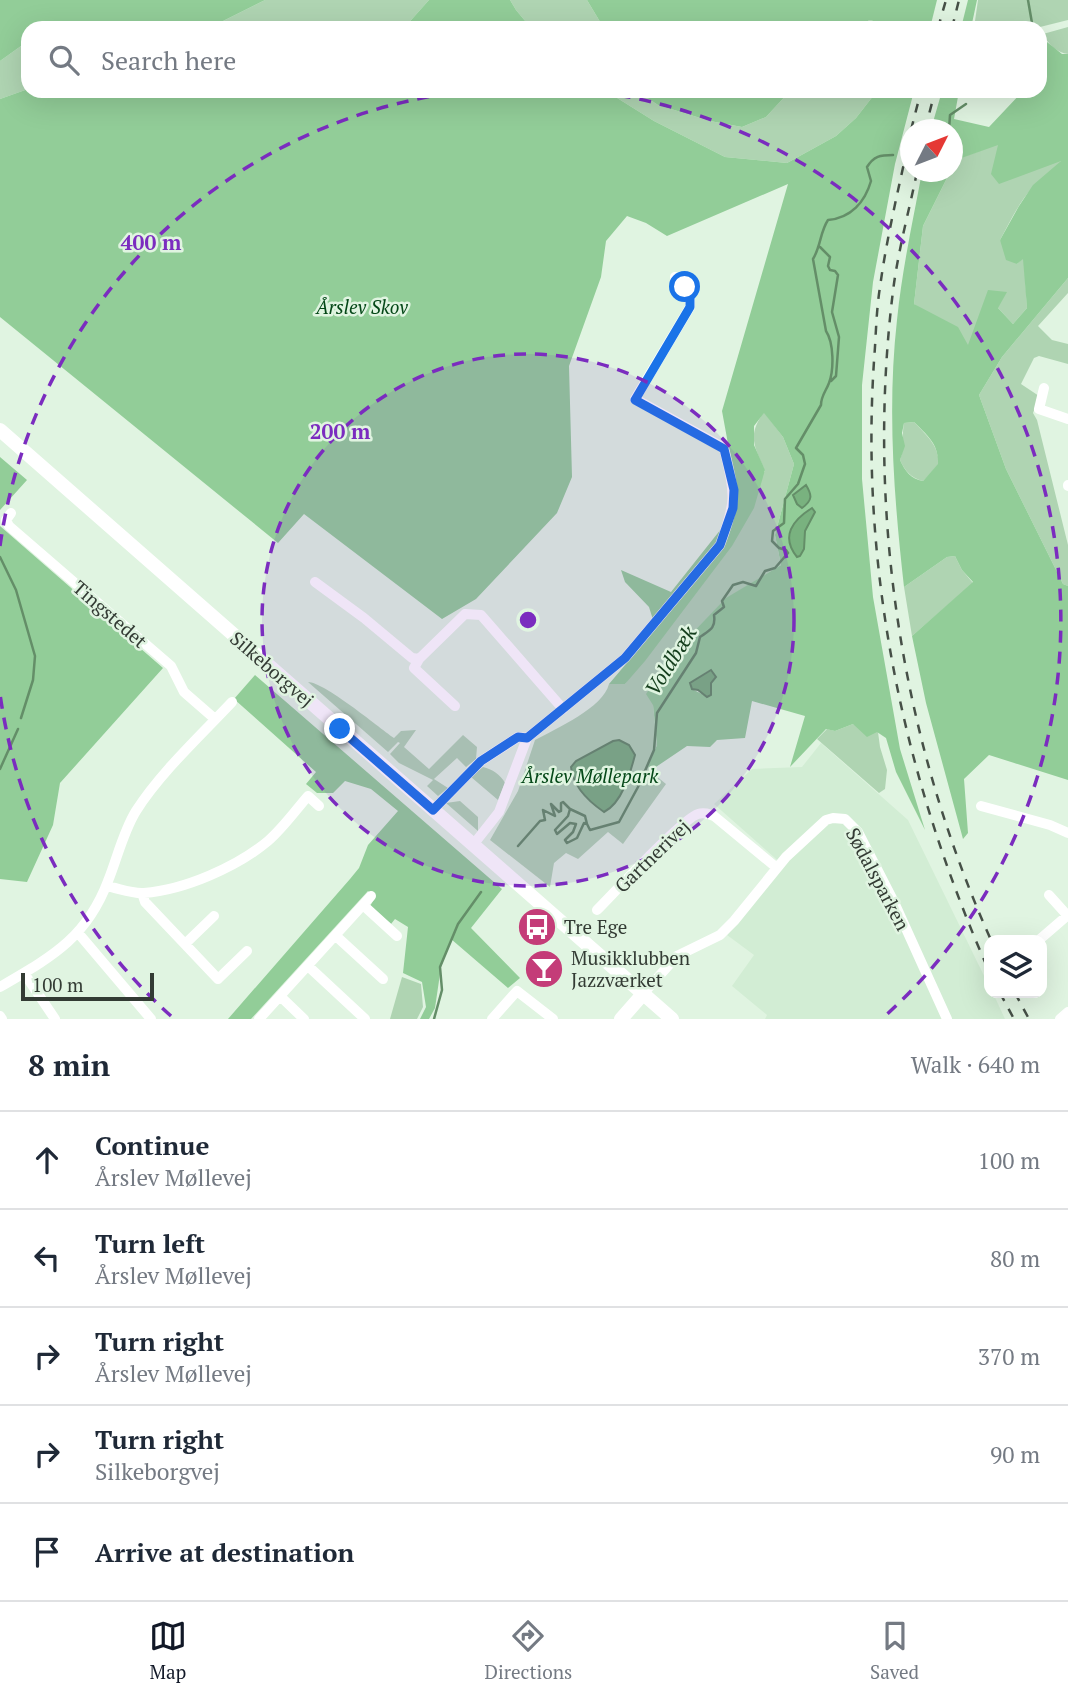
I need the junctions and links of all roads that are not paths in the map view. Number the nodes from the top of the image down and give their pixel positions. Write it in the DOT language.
graph roads {
  1 [pos="676,277"];
  2 [pos="1044,388"];
  3 [pos="1068,419"];
  4 [pos="0,430"];
  5 [pos="11,513"];
  6 [pos="316,582"];
  7 [pos="419,659"];
  8 [pos="232,702"];
  9 [pos="455,706"];
  10 [pos="563,709"];
  11 [pos="215,719"];
  12 [pos="527,738"];
  13 [pos="319,806"];
  14 [pos="981,806"];
  15 [pos="433,810"];
  16 [pos="1068,833"];
  17 [pos="473,845"];
  18 [pos="777,868"];
  19 [pos="106,886"];
  20 [pos="142,893"];
  21 [pos="371,895"];
  22 [pos="1049,895"];
  23 [pos="363,905"];
  24 [pos="597,910"];
  25 [pos="1067,915"];
  26 [pos="214,916"];
  27 [pos="79,934"];
  28 [pos="1045,935"];
  29 [pos="336,936"];
  30 [pos="397,936"];
  31 [pos="185,944"];
  32 [pos="247,951"];
  33 [pos="308,966"];
  34 [pos="24,973"];
  35 [pos="383,979"];
  36 [pos="0,987"];
  37 [pos="643,994"];
  38 [pos="280,996"];
  39 [pos="1068,1012"];
  40 [pos="55,1019"];
  41 [pos="151,1019"];
  42 [pos="259,1019"];
  43 [pos="304,1019"];
  44 [pos="365,1019"];
  45 [pos="492,1019"];
  46 [pos="553,1019"];
  47 [pos="621,1019"];
  48 [pos="671,1019"];
  49 [pos="947,1019"];
  50 [pos="1060,1019"];
  1 -- 10 [label="street"];
  2 -- 3 [label="street"];
  4 -- 15 [label="main road, Silkeborgvej"];
  5 -- 11 [label="street, Tingstedet"];
  6 -- 7 [label="street"];
  7 -- 9 [label="street"];
  7 -- 10 [label="street"];
  8 -- 11 [label="street"];
  10 -- 12 [label="street"];
  11 -- 19 [label="street"];
  12 -- 15 [label="street"];
  12 -- 17 [label="street"];
  13 -- 20 [label="street"];
  14 -- 16 [label="street"];
  15 -- 17 [label="main road, Silkeborgvej"];
  17 -- 37 [label="main road, Silkeborgvej"];
  18 -- 24 [label="street, Gartnerivej"];
  18 -- 37 [label="street"];
  18 -- 49 [label="street, Sødalsparken"];
  19 -- 20 [label="street"];
  19 -- 27 [label="street"];
  20 -- 31 [label="street"];
  21 -- 23 [label="street"];
  22 -- 25 [label="street"];
  23 -- 29 [label="street"];
  23 -- 30 [label="street"];
  25 -- 28 [label="street"];
  26 -- 31 [label="street"];
  27 -- 34 [label="street"];
  27 -- 41 [label="street"];
  29 -- 33 [label="street"];
  29 -- 35 [label="street"];
  31 -- 32 [label="street"];
  33 -- 38 [label="street"];
  33 -- 44 [label="street"];
  34 -- 36 [label="street"];
  34 -- 40 [label="street"];
  37 -- 47 [label="main road"];
  37 -- 48 [label="main road, Silkeborgvej"];
  38 -- 42 [label="street"];
  38 -- 43 [label="street"];
  39 -- 50 [label="street"];
  45 -- 46 [label="street"];
}
